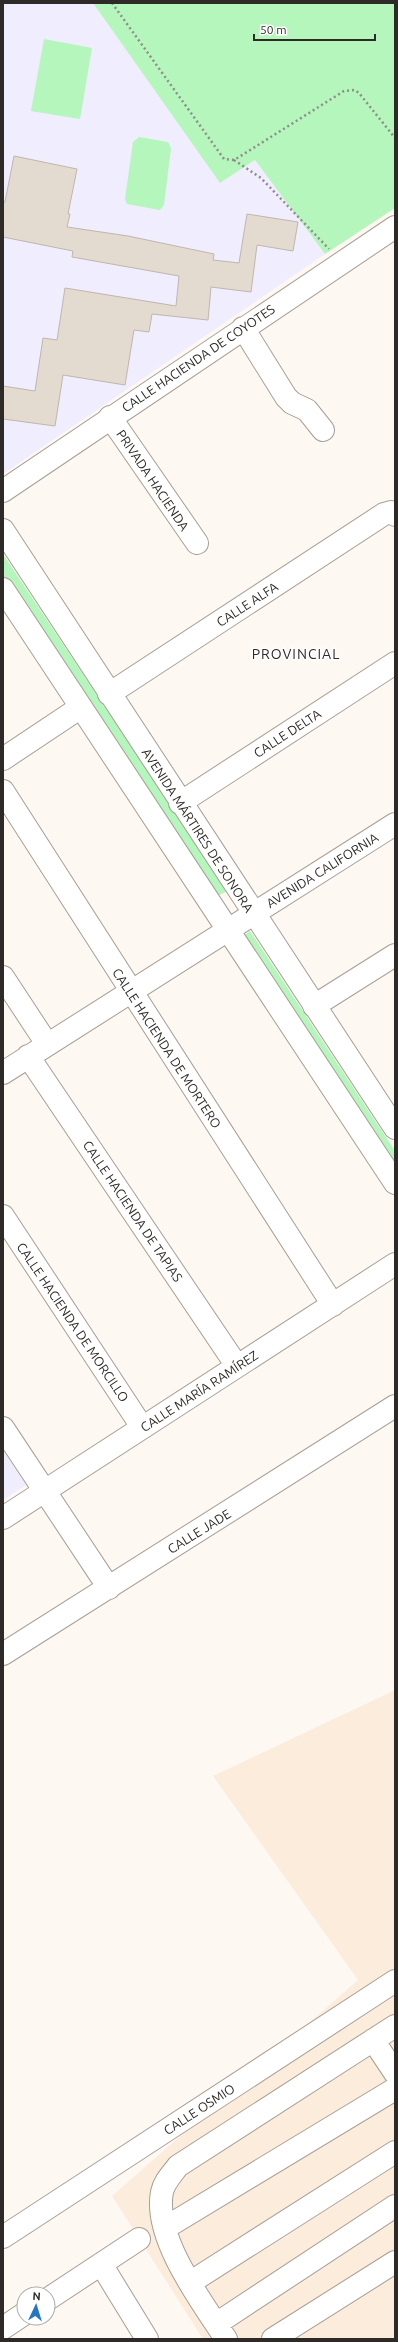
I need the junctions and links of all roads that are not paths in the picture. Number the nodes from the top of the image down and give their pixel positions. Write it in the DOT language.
graph roads {
  1 [pos="395,227"];
  2 [pos="243,328"];
  3 [pos="110,417"];
  4 [pos="323,430"];
  5 [pos="3,491"];
  6 [pos="390,514"];
  7 [pos="3,530"];
  8 [pos="197,543"];
  9 [pos="3,589"];
  10 [pos="395,664"];
  11 [pos="109,694"];
  12 [pos="81,707"];
  13 [pos="3,759"];
  14 [pos="3,791"];
  15 [pos="180,803"];
  16 [pos="395,824"];
  17 [pos="253,913"];
  18 [pos="228,929"];
  19 [pos="395,955"];
  20 [pos="3,977"];
  21 [pos="130,991"];
  22 [pos="314,1006"];
  23 [pos="47,1044"];
  24 [pos="28,1056"];
  25 [pos="3,1073"];
  26 [pos="395,1128"];
  27 [pos="395,1182"];
  28 [pos="3,1216"];
  29 [pos="395,1264"];
  30 [pos="333,1304"];
  31 [pos="237,1366"];
  32 [pos="395,1406"];
  33 [pos="142,1427"];
  34 [pos="3,1428"];
  35 [pos="45,1491"];
  36 [pos="3,1518"];
  37 [pos="109,1588"];
  38 [pos="3,1654"];
  39 [pos="395,1981"];
  40 [pos="395,2026"];
  41 [pos="373,2040"];
  42 [pos="395,2073"];
  43 [pos="395,2089"];
  44 [pos="395,2152"];
  45 [pos="395,2206"];
  46 [pos="165,2228"];
  47 [pos="3,2237"];
  48 [pos="139,2239"];
  49 [pos="395,2262"];
  50 [pos="100,2264"];
  51 [pos="191,2282"];
  52 [pos="56,2293"];
  53 [pos="16,2319"];
  54 [pos="3,2328"];
  55 [pos="221,2332"];
  56 [pos="147,2339"];
  57 [pos="273,2339"];
  1 -- 2 [label="street, CALLE HACIENDA DE COYOTES"];
  2 -- 3 [label="street, CALLE HACIENDA DE COYOTES"];
  2 -- 4 [label="street"];
  3 -- 5 [label="street, CALLE HACIENDA DE COYOTES"];
  3 -- 8 [label="street, PRIVADA HACIENDA"];
  6 -- 11 [label="street, CALLE ALFA"];
  7 -- 11 [label="street, AVENIDA MÁRTIRES DE SONORA"];
  9 -- 12 [label="street"];
  10 -- 15 [label="street, CALLE DELTA"];
  11 -- 15 [label="street, AVENIDA MÁRTIRES DE SONORA"];
  12 -- 13 [label="street"];
  12 -- 18 [label="street"];
  14 -- 21 [label="street, CALLE HACIENDA DE MORTERO"];
  15 -- 17 [label="street, AVENIDA MÁRTIRES DE SONORA"];
  16 -- 17 [label="street, AVENIDA CALIFORNIA"];
  17 -- 18 [label="street, AVENIDA CALIFORNIA"];
  17 -- 22 [label="street, AVENIDA MÁRTIRES DE SONORA"];
  18 -- 21 [label="street, AVENIDA CALIFORNIA"];
  18 -- 27 [label="street"];
  19 -- 22 [label="street"];
  20 -- 23 [label="street"];
  21 -- 23 [label="street, AVENIDA CALIFORNIA"];
  21 -- 30 [label="street, CALLE HACIENDA DE MORTERO"];
  22 -- 26 [label="street, AVENIDA MÁRTIRES DE SONORA"];
  23 -- 24 [label="street, AVENIDA CALIFORNIA"];
  24 -- 25 [label="street, AVENIDA CALIFORNIA"];
  24 -- 31 [label="street, CALLE HACIENDA DE TAPIAS"];
  28 -- 33 [label="street, CALLE HACIENDA DE MORCILLO"];
  29 -- 30 [label="street, CALLE MARÍA RAMÍREZ"];
  30 -- 31 [label="street, CALLE MARÍA RAMÍREZ"];
  31 -- 33 [label="street, CALLE MARÍA RAMÍREZ"];
  32 -- 37 [label="street, CALLE JADE"];
  33 -- 35 [label="street, CALLE MARÍA RAMÍREZ"];
  34 -- 35 [label="street"];
  35 -- 36 [label="street, CALLE MARÍA RAMÍREZ"];
  35 -- 37 [label="street"];
  37 -- 38 [label="street, CALLE JADE"];
  39 -- 47 [label="street, CALLE OSMIO"];
  40 -- 41 [label="street"];
  41 -- 42 [label="street"];
  41 -- 46 [label="street"];
  43 -- 46 [label="street"];
  44 -- 51 [label="street"];
  45 -- 55 [label="street"];
  46 -- 51 [label="street"];
  48 -- 50 [label="street"];
  49 -- 57 [label="street"];
  50 -- 52 [label="street"];
  50 -- 56 [label="street"];
  51 -- 55 [label="street"];
  53 -- 54 [label="street"];
}
